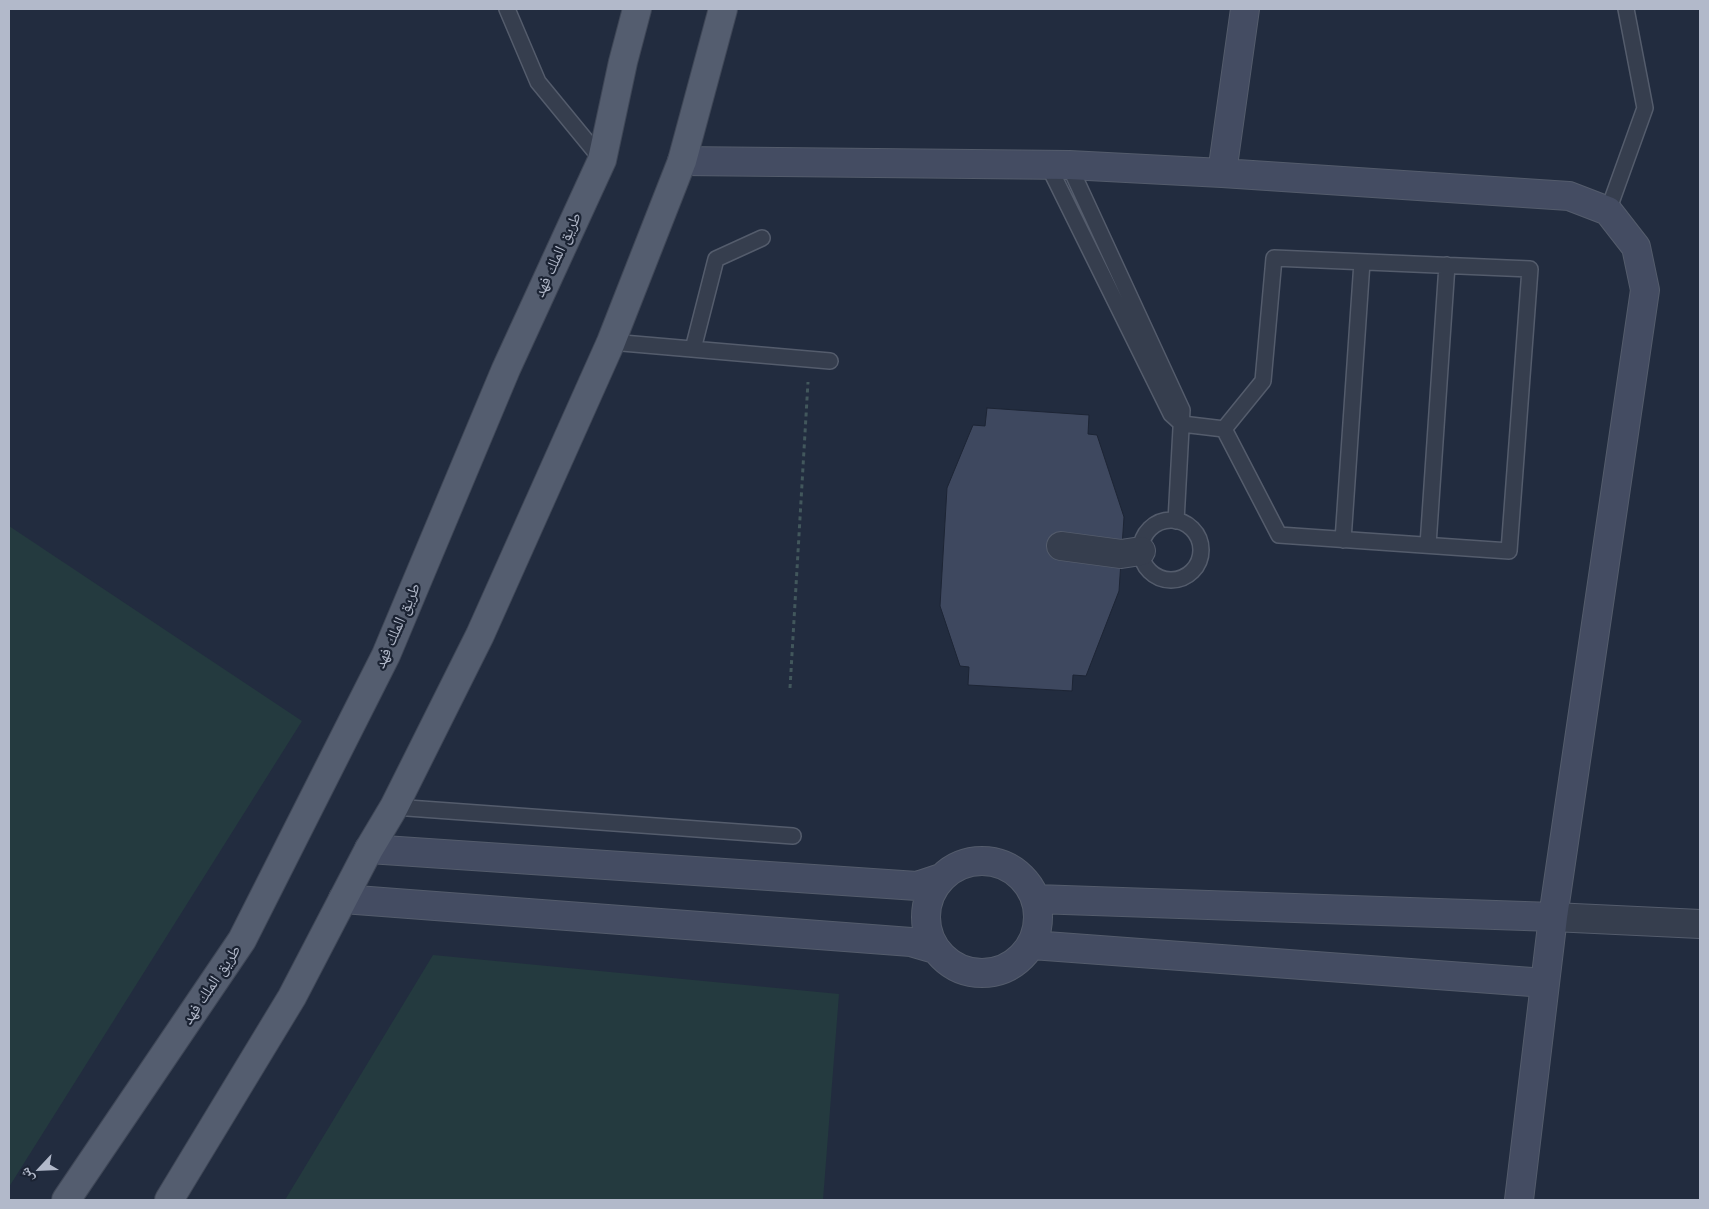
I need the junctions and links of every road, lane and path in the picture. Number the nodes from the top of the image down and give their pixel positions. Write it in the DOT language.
graph roads {
  1 [pos="507,9"];
  2 [pos="637,9"];
  3 [pos="723,9"];
  4 [pos="1245,9"];
  5 [pos="1626,9"];
  6 [pos="602,160"];
  7 [pos="682,161"];
  8 [pos="1058,165"];
  9 [pos="1222,173"];
  10 [pos="1608,211"];
  11 [pos="762,238"];
  12 [pos="1362,262"];
  13 [pos="1447,265"];
  14 [pos="611,342"];
  15 [pos="692,349"];
  16 [pos="810,359"];
  17 [pos="830,361"];
  18 [pos="1182,424"];
  19 [pos="1224,429"];
  20 [pos="1176,521"];
  21 [pos="1343,540"];
  22 [pos="1428,545"];
  23 [pos="1060,546"];
  24 [pos="1141,551"];
  25 [pos="790,688"];
  26 [pos="394,807"];
  27 [pos="793,836"];
  28 [pos="369,849"];
  29 [pos="941,878"];
  30 [pos="343,899"];
  31 [pos="1036,899"];
  32 [pos="1554,916"];
  33 [pos="1700,924"];
  34 [pos="1032,945"];
  35 [pos="935,949"];
  36 [pos="1545,982"];
  37 [pos="66,1200"];
  38 [pos="170,1200"];
  39 [pos="1519,1200"];
  1 -- 6 [label="lane"];
  2 -- 6 [label="main road, طريق الملك فهد"];
  3 -- 7 [label="main road"];
  4 -- 9 [label="street"];
  5 -- 10 [label="lane"];
  6 -- 37 [label="main road, طريق الملك فهد"];
  7 -- 8 [label="street"];
  7 -- 14 [label="main road"];
  8 -- 9 [label="street"];
  8 -- 18 [label="lane"];
  8 -- 18 [label="lane"];
  9 -- 10 [label="street"];
  10 -- 32 [label="street"];
  11 -- 15 [label="lane"];
  12 -- 13 [label="lane"];
  12 -- 19 [label="lane"];
  12 -- 21 [label="lane"];
  13 -- 22 [label="lane"];
  13 -- 22 [label="lane"];
  14 -- 15 [label="lane"];
  14 -- 26 [label="main road"];
  15 -- 16 [label="lane"];
  16 -- 17 [label="lane"];
  16 -- 25 [label="path"];
  18 -- 19 [label="lane"];
  18 -- 20 [label="lane"];
  19 -- 21 [label="lane"];
  20 -- 24 [label="lane"];
  20 -- 24 [label="lane"];
  21 -- 22 [label="lane"];
  23 -- 24 [label="street"];
  26 -- 27 [label="lane"];
  26 -- 28 [label="main road"];
  28 -- 29 [label="street"];
  28 -- 30 [label="main road"];
  29 -- 31 [label="street"];
  29 -- 35 [label="street"];
  30 -- 35 [label="street"];
  30 -- 38 [label="main road"];
  31 -- 32 [label="street"];
  31 -- 34 [label="street"];
  32 -- 33 [label="street"];
  32 -- 36 [label="street"];
  34 -- 35 [label="street"];
  34 -- 36 [label="street"];
  36 -- 39 [label="street"];
}
